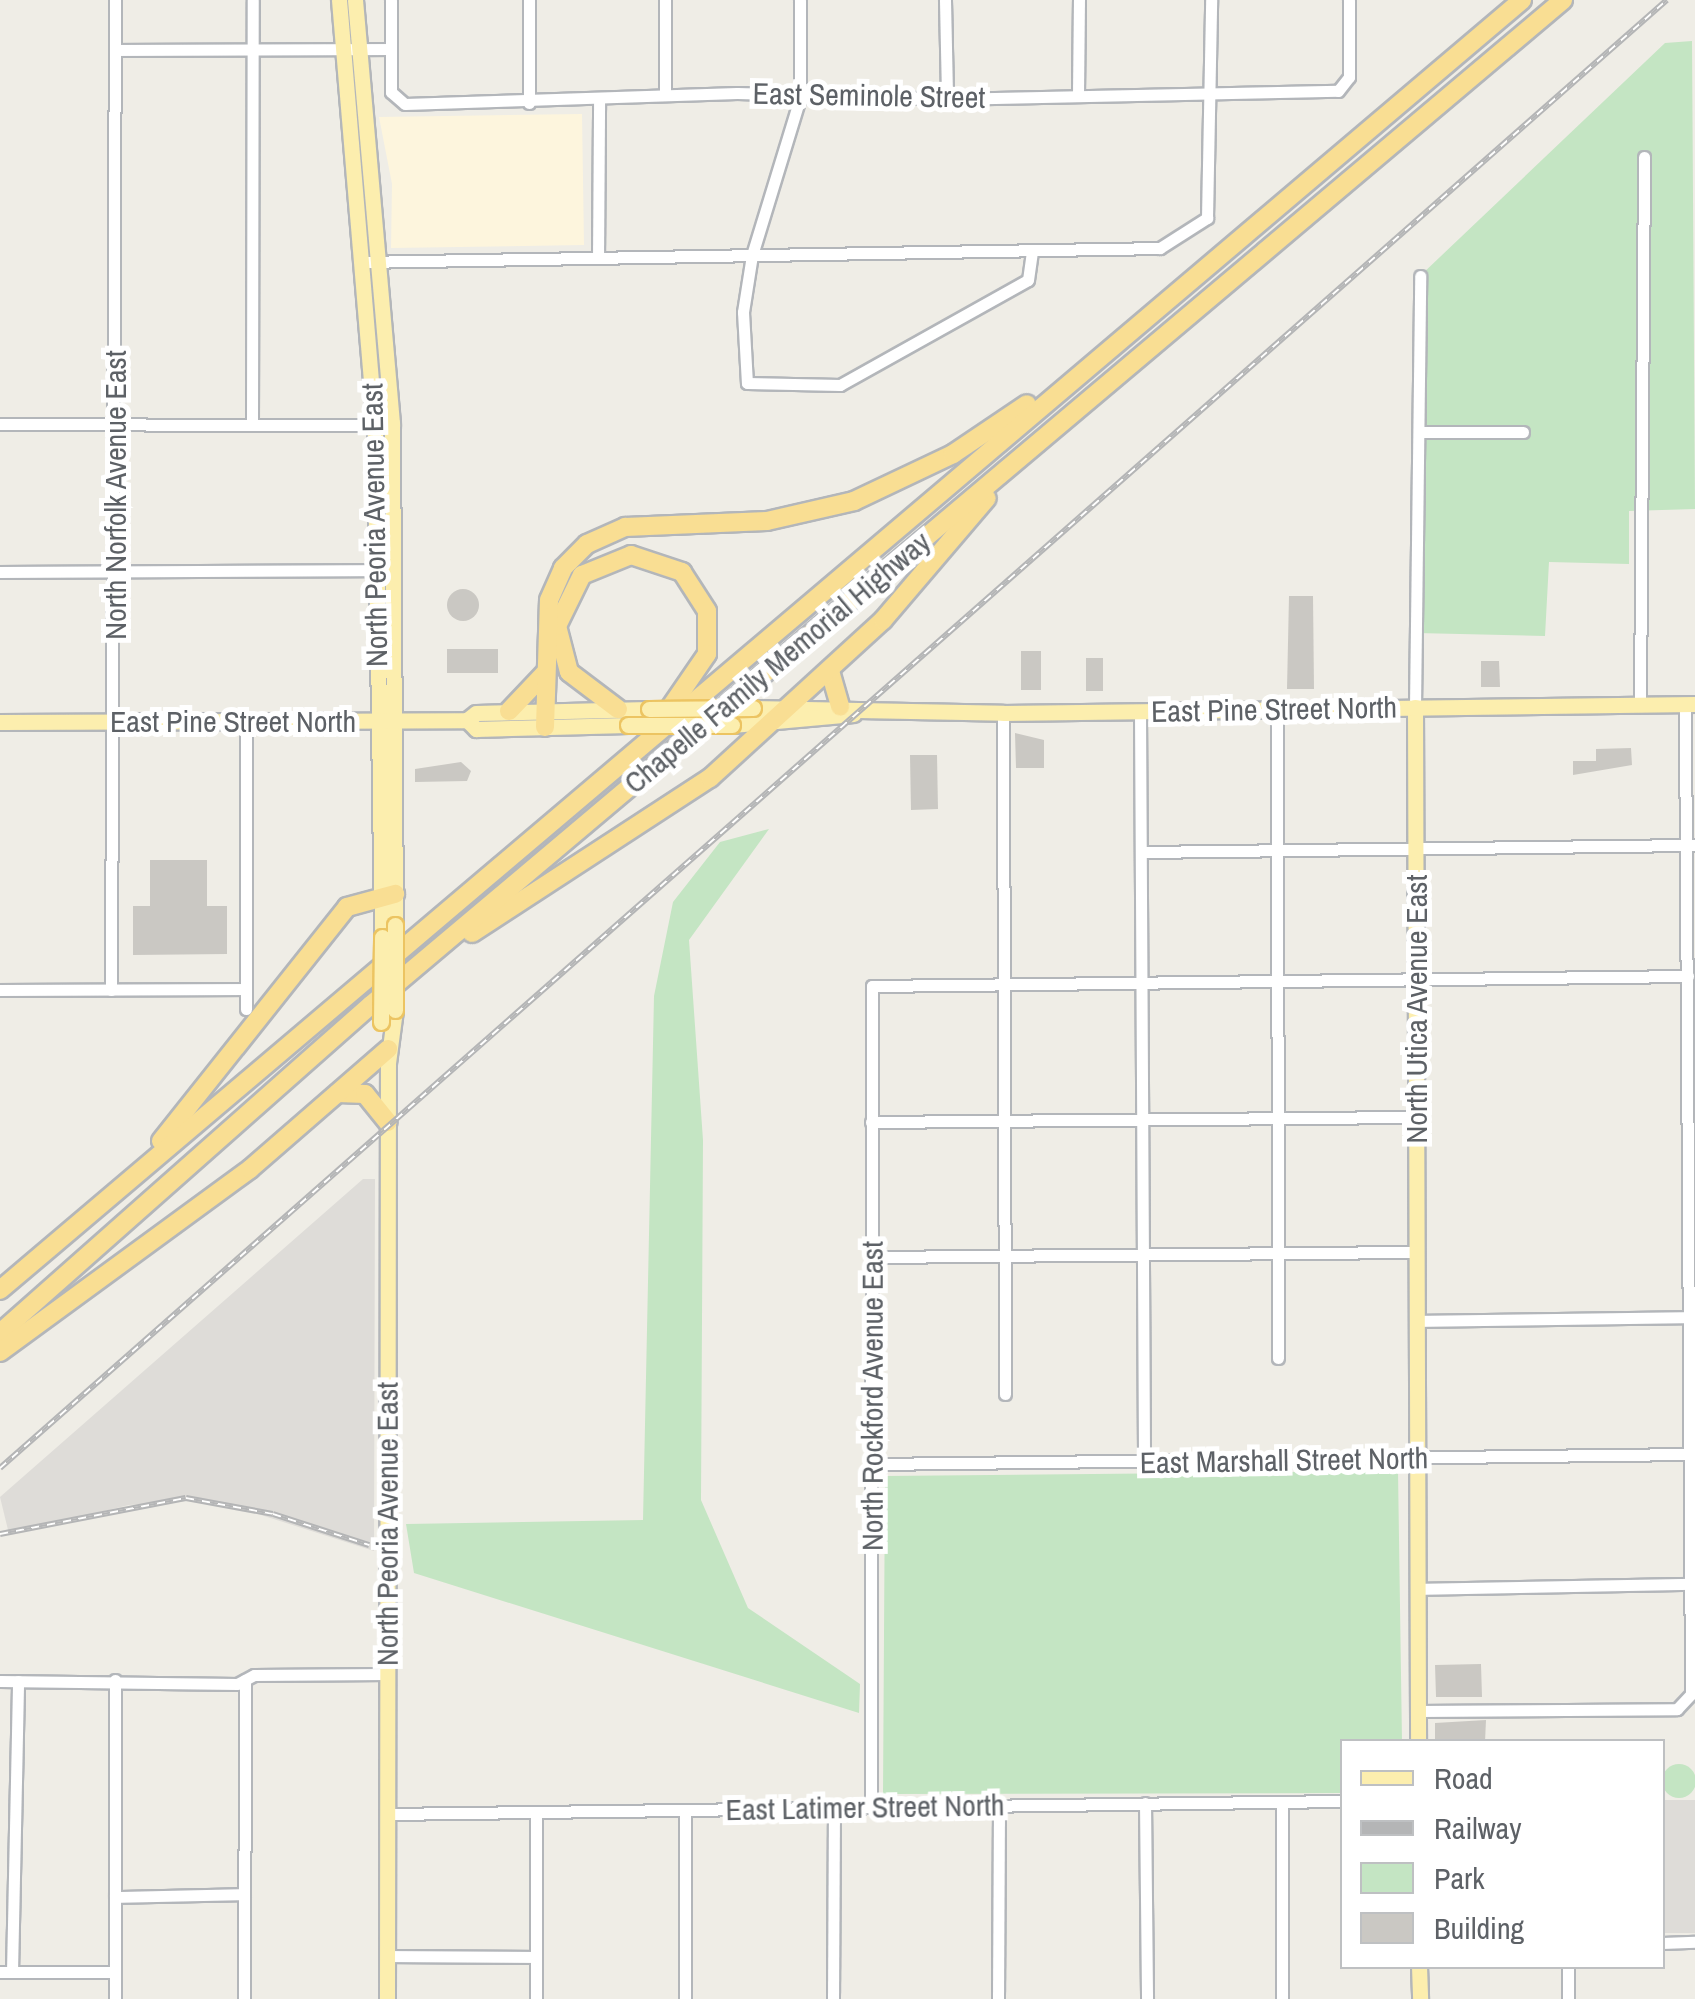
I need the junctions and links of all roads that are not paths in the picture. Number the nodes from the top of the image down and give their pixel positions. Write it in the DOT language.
graph roads {
  1 [pos="115,0"];
  2 [pos="252,0"];
  3 [pos="339,0"];
  4 [pos="355,0"];
  5 [pos="392,0"];
  6 [pos="529,0"];
  7 [pos="666,0"];
  8 [pos="800,0"];
  9 [pos="946,0"];
  10 [pos="1079,0"];
  11 [pos="1212,0"];
  12 [pos="1349,0"];
  13 [pos="1522,0"];
  14 [pos="1563,0"];
  15 [pos="348,49"];
  16 [pos="114,50"];
  17 [pos="253,50"];
  18 [pos="391,50"];
  19 [pos="665,94"];
  20 [pos="1078,94"];
  21 [pos="1212,94"];
  22 [pos="800,98"];
  23 [pos="947,99"];
  24 [pos="530,102"];
  25 [pos="600,102"];
  26 [pos="1644,158"];
  27 [pos="1032,252"];
  28 [pos="752,254"];
  29 [pos="598,258"];
  30 [pos="368,261"];
  31 [pos="1420,276"];
  32 [pos="1104,352"];
  33 [pos="0,424"];
  34 [pos="383,424"];
  35 [pos="252,425"];
  36 [pos="115,426"];
  37 [pos="1420,432"];
  38 [pos="1523,432"];
  39 [pos="1050,433"];
  40 [pos="395,570"];
  41 [pos="0,572"];
  42 [pos="116,572"];
  43 [pos="378,573"];
  44 [pos="830,670"];
  45 [pos="545,673"];
  46 [pos="1640,704"];
  47 [pos="1690,704"];
  48 [pos="1415,707"];
  49 [pos="788,708"];
  50 [pos="1277,710"];
  51 [pos="847,711"];
  52 [pos="508,712"];
  53 [pos="1140,712"];
  54 [pos="1003,713"];
  55 [pos="623,718"];
  56 [pos="545,719"];
  57 [pos="467,720"];
  58 [pos="246,721"];
  59 [pos="0,722"];
  60 [pos="113,722"];
  61 [pos="378,722"];
  62 [pos="395,722"];
  63 [pos="772,724"];
  64 [pos="644,740"];
  65 [pos="1691,845"];
  66 [pos="1415,847"];
  67 [pos="1276,851"];
  68 [pos="1142,852"];
  69 [pos="388,894"];
  70 [pos="402,980"];
  71 [pos="1416,981"];
  72 [pos="1691,983"];
  73 [pos="1278,984"];
  74 [pos="1004,985"];
  75 [pos="1143,985"];
  76 [pos="0,990"];
  77 [pos="111,990"];
  78 [pos="246,990"];
  79 [pos="246,1009"];
  80 [pos="388,1049"];
  81 [pos="338,1093"];
  82 [pos="1416,1116"];
  83 [pos="1278,1117"];
  84 [pos="1142,1119"];
  85 [pos="1694,1120"];
  86 [pos="1005,1121"];
  87 [pos="388,1122"];
  88 [pos="871,1122"];
  89 [pos="116,1189"];
  90 [pos="1693,1244"];
  91 [pos="1277,1252"];
  92 [pos="1417,1252"];
  93 [pos="1142,1254"];
  94 [pos="1005,1255"];
  95 [pos="872,1258"];
  96 [pos="0,1290"];
  97 [pos="1692,1318"];
  98 [pos="1417,1321"];
  99 [pos="0,1333"];
  100 [pos="0,1352"];
  101 [pos="1278,1358"];
  102 [pos="1005,1394"];
  103 [pos="1692,1454"];
  104 [pos="1418,1458"];
  105 [pos="1144,1462"];
  106 [pos="873,1464"];
  107 [pos="1690,1584"];
  108 [pos="1417,1589"];
  109 [pos="387,1674"];
  110 [pos="116,1680"];
  111 [pos="245,1680"];
  112 [pos="0,1681"];
  113 [pos="18,1681"];
  114 [pos="1418,1711"];
  115 [pos="1418,1739"];
  116 [pos="1340,1801"];
  117 [pos="1282,1802"];
  118 [pos="1145,1803"];
  119 [pos="998,1805"];
  120 [pos="871,1806"];
  121 [pos="834,1808"];
  122 [pos="684,1810"];
  123 [pos="536,1812"];
  124 [pos="388,1814"];
  125 [pos="244,1894"];
  126 [pos="115,1898"];
  127 [pos="1665,1942"];
  128 [pos="1695,1942"];
  129 [pos="387,1956"];
  130 [pos="536,1957"];
  131 [pos="1419,1969"];
  132 [pos="1568,1969"];
  133 [pos="6,1972"];
  134 [pos="115,1972"];
  135 [pos="115,1999"];
  136 [pos="244,1999"];
  137 [pos="387,1999"];
  138 [pos="536,1999"];
  139 [pos="685,1999"];
  140 [pos="833,1999"];
  141 [pos="998,1999"];
  142 [pos="1146,1999"];
  143 [pos="1282,1999"];
  144 [pos="1420,1999"];
  145 [pos="1568,1999"];
  1 -- 16 [label="street, North Norfolk Avenue East"];
  2 -- 17 [label="street"];
  3 -- 15 [label="main road, North Peoria Avenue East"];
  4 -- 15 [label="main road, North Peoria Avenue East"];
  5 -- 18 [label="street"];
  6 -- 24 [label="street"];
  7 -- 19 [label="street"];
  8 -- 22 [label="street"];
  9 -- 23 [label="street"];
  10 -- 20 [label="street"];
  11 -- 21 [label="street"];
  12 -- 21 [label="street, East Seminole Street"];
  13 -- 32 [label="highway, Chapelle Family Memorial Highway"];
  14 -- 39 [label="highway, Chapelle Family Memorial Highway"];
  15 -- 17 [label="street"];
  15 -- 18 [label="street"];
  15 -- 30 [label="main road, North Peoria Avenue East"];
  16 -- 17 [label="street"];
  16 -- 36 [label="street, North Norfolk Avenue East"];
  17 -- 35 [label="street"];
  18 -- 24 [label="street, East Seminole Street"];
  19 -- 22 [label="street, East Seminole Street"];
  19 -- 25 [label="street, East Seminole Street"];
  20 -- 21 [label="street, East Seminole Street"];
  20 -- 23 [label="street, East Seminole Street"];
  21 -- 27 [label="street"];
  22 -- 23 [label="street, East Seminole Street"];
  22 -- 28 [label="street"];
  24 -- 25 [label="street, East Seminole Street"];
  25 -- 29 [label="street"];
  26 -- 46 [label="street"];
  27 -- 28 [label="street"];
  27 -- 28 [label="street"];
  28 -- 29 [label="street"];
  29 -- 30 [label="street"];
  30 -- 34 [label="main road, North Peoria Avenue East"];
  31 -- 37 [label="street, North Utica Avenue East"];
  32 -- 45 [label="highway"];
  32 -- 64 [label="highway, Chapelle Family Memorial Highway"];
  33 -- 36 [label="street"];
  34 -- 35 [label="street"];
  34 -- 40 [label="main road, North Peoria Avenue East"];
  34 -- 43 [label="main road, North Peoria Avenue East"];
  35 -- 36 [label="street"];
  36 -- 42 [label="street, North Norfolk Avenue East"];
  37 -- 38 [label="street"];
  37 -- 48 [label="street, North Utica Avenue East"];
  39 -- 44 [label="highway"];
  39 -- 70 [label="highway, Chapelle Family Memorial Highway"];
  40 -- 43 [label="street"];
  40 -- 62 [label="main road, North Peoria Avenue East"];
  41 -- 42 [label="street"];
  42 -- 43 [label="street"];
  42 -- 60 [label="street, North Norfolk Avenue East"];
  43 -- 61 [label="main road, North Peoria Avenue East"];
  44 -- 49 [label="highway"];
  44 -- 51 [label="highway"];
  45 -- 52 [label="highway"];
  45 -- 56 [label="highway"];
  46 -- 47 [label="main road, East Pine Street North"];
  46 -- 48 [label="main road, East Pine Street North"];
  47 -- 65 [label="street"];
  48 -- 50 [label="main road, East Pine Street North"];
  48 -- 66 [label="main road, North Utica Avenue East"];
  49 -- 51 [label="main road, East Pine Street North"];
  49 -- 55 [label="main road, East Pine Street North, bridge"];
  49 -- 63 [label="highway"];
  50 -- 53 [label="main road, East Pine Street North"];
  50 -- 67 [label="street"];
  51 -- 54 [label="main road, East Pine Street North"];
  51 -- 63 [label="main road, East Pine Street North"];
  52 -- 56 [label="main road, East Pine Street North"];
  52 -- 57 [label="main road, East Pine Street North"];
  53 -- 54 [label="main road, East Pine Street North"];
  53 -- 68 [label="street"];
  54 -- 74 [label="street"];
  55 -- 56 [label="main road, East Pine Street North"];
  55 -- 63 [label="main road, East Pine Street North, bridge"];
  55 -- 64 [label="highway"];
  56 -- 57 [label="main road, East Pine Street North"];
  57 -- 62 [label="main road, East Pine Street North"];
  58 -- 60 [label="main road, East Pine Street North"];
  58 -- 61 [label="main road, East Pine Street North"];
  58 -- 78 [label="street"];
  59 -- 60 [label="main road, East Pine Street North"];
  60 -- 77 [label="street, North Norfolk Avenue East"];
  61 -- 62 [label="main road, East Pine Street North"];
  61 -- 69 [label="main road, North Peoria Avenue East"];
  62 -- 69 [label="main road, North Peoria Avenue East"];
  63 -- 70 [label="highway"];
  64 -- 89 [label="highway, Chapelle Family Memorial Highway"];
  65 -- 66 [label="street"];
  65 -- 72 [label="street"];
  66 -- 67 [label="street"];
  66 -- 71 [label="main road, North Utica Avenue East"];
  67 -- 68 [label="street"];
  67 -- 73 [label="street"];
  68 -- 75 [label="street"];
  69 -- 80 [label="main road, North Peoria Avenue East, bridge"];
  69 -- 80 [label="main road, North Peoria Avenue East, bridge"];
  69 -- 89 [label="highway"];
  70 -- 99 [label="highway, Chapelle Family Memorial Highway"];
  71 -- 72 [label="street"];
  71 -- 73 [label="street"];
  71 -- 82 [label="main road, North Utica Avenue East"];
  72 -- 85 [label="street"];
  73 -- 75 [label="street"];
  73 -- 83 [label="street"];
  74 -- 75 [label="street"];
  74 -- 86 [label="street"];
  74 -- 88 [label="street, North Rockford Avenue East"];
  75 -- 84 [label="street"];
  76 -- 77 [label="street"];
  77 -- 78 [label="street"];
  78 -- 79 [label="street"];
  80 -- 81 [label="highway"];
  80 -- 87 [label="main road, North Peoria Avenue East"];
  81 -- 87 [label="highway"];
  81 -- 100 [label="highway"];
  82 -- 83 [label="street"];
  82 -- 92 [label="main road, North Utica Avenue East"];
  83 -- 84 [label="street"];
  83 -- 91 [label="street"];
  84 -- 86 [label="street"];
  84 -- 93 [label="street"];
  85 -- 90 [label="street"];
  86 -- 88 [label="street"];
  86 -- 94 [label="street"];
  87 -- 109 [label="main road, North Peoria Avenue East"];
  88 -- 95 [label="street, North Rockford Avenue East"];
  89 -- 96 [label="highway, Chapelle Family Memorial Highway"];
  90 -- 97 [label="street"];
  91 -- 92 [label="street"];
  91 -- 93 [label="street"];
  91 -- 101 [label="street"];
  92 -- 98 [label="main road, North Utica Avenue East"];
  93 -- 94 [label="street"];
  93 -- 105 [label="street"];
  94 -- 95 [label="street"];
  94 -- 102 [label="street"];
  95 -- 106 [label="street, North Rockford Avenue East"];
  97 -- 98 [label="street"];
  97 -- 103 [label="street"];
  98 -- 104 [label="main road, North Utica Avenue East"];
  103 -- 104 [label="street, East Marshall Street North"];
  103 -- 107 [label="street"];
  104 -- 105 [label="street, East Marshall Street North"];
  104 -- 108 [label="main road, North Utica Avenue East"];
  105 -- 106 [label="street, East Marshall Street North"];
  106 -- 120 [label="street, North Rockford Avenue East"];
  107 -- 108 [label="street"];
  107 -- 114 [label="street"];
  108 -- 114 [label="main road, North Utica Avenue East"];
  109 -- 111 [label="street"];
  109 -- 124 [label="main road, North Peoria Avenue East"];
  110 -- 111 [label="street"];
  110 -- 113 [label="street"];
  110 -- 126 [label="street"];
  111 -- 125 [label="street"];
  112 -- 113 [label="street"];
  113 -- 133 [label="street"];
  114 -- 115 [label="main road, North Utica Avenue East"];
  116 -- 117 [label="street, East Latimer Street North"];
  117 -- 118 [label="street, East Latimer Street North"];
  117 -- 143 [label="street"];
  118 -- 119 [label="street, East Latimer Street North"];
  118 -- 142 [label="street"];
  119 -- 120 [label="street, East Latimer Street North"];
  119 -- 141 [label="street"];
  120 -- 121 [label="street, East Latimer Street North"];
  121 -- 122 [label="street, East Latimer Street North"];
  121 -- 140 [label="street"];
  122 -- 123 [label="street, East Latimer Street North"];
  122 -- 139 [label="street"];
  123 -- 124 [label="street, East Latimer Street North"];
  123 -- 130 [label="street"];
  124 -- 129 [label="main road, North Peoria Avenue East"];
  125 -- 126 [label="street"];
  125 -- 136 [label="street"];
  126 -- 134 [label="street"];
  127 -- 128 [label="street"];
  129 -- 130 [label="street"];
  129 -- 137 [label="main road, North Peoria Avenue East"];
  130 -- 138 [label="street"];
  131 -- 144 [label="main road"];
  132 -- 145 [label="street"];
  133 -- 134 [label="street"];
  134 -- 135 [label="street"];
}
